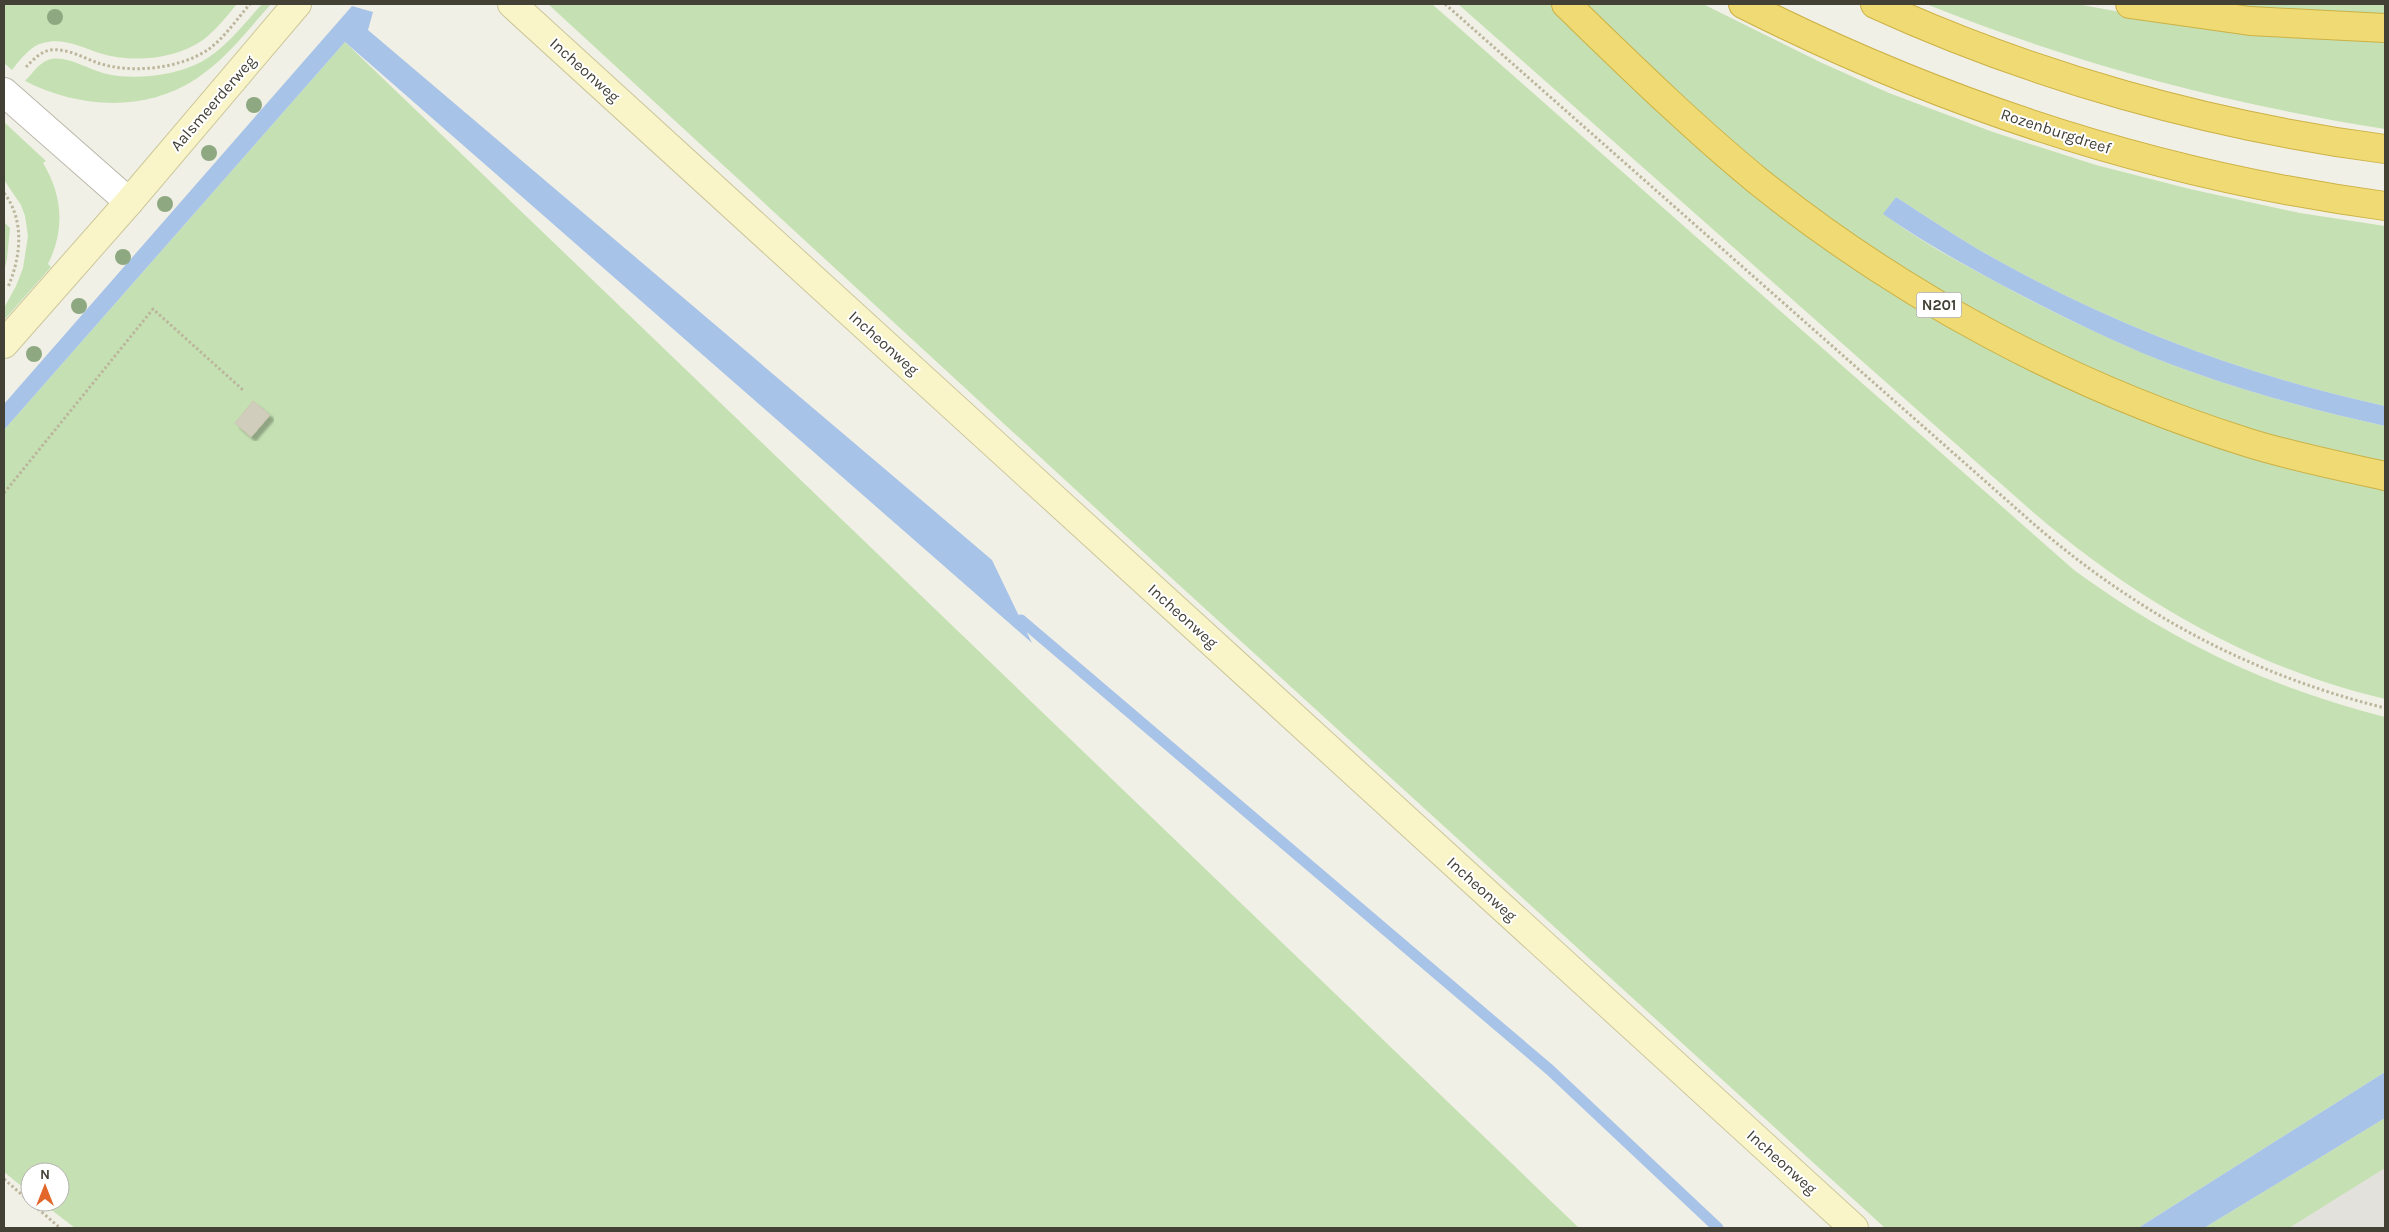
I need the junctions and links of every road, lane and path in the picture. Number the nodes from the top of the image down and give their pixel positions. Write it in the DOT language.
graph roads {
  1 [pos="250,4"];
  2 [pos="297,4"];
  3 [pos="512,4"];
  4 [pos="1445,4"];
  5 [pos="1566,4"];
  6 [pos="1743,4"];
  7 [pos="1874,4"];
  8 [pos="2130,4"];
  9 [pos="2385,28"];
  10 [pos="23,70"];
  11 [pos="4,92"];
  12 [pos="2385,149"];
  13 [pos="4,193"];
  14 [pos="129,202"];
  15 [pos="2385,206"];
  16 [pos="7,290"];
  17 [pos="4,344"];
  18 [pos="243,390"];
  19 [pos="2385,476"];
  20 [pos="4,493"];
  21 [pos="2385,708"];
  22 [pos="4,1179"];
  23 [pos="60,1228"];
  24 [pos="1854,1228"];
  1 -- 10 [label="path"];
  2 -- 14 [label="street, Aalsmeerderweg"];
  3 -- 24 [label="street, Incheonweg"];
  4 -- 21 [label="path"];
  5 -- 19 [label="highway, N201"];
  6 -- 15 [label="highway, Rozenburgdreef"];
  7 -- 12 [label="highway"];
  8 -- 9 [label="highway"];
  11 -- 14 [label="street"];
  13 -- 16 [label="path"];
  14 -- 17 [label="street, Aalsmeerderweg"];
  18 -- 20 [label="path"];
  22 -- 23 [label="path"];
}
